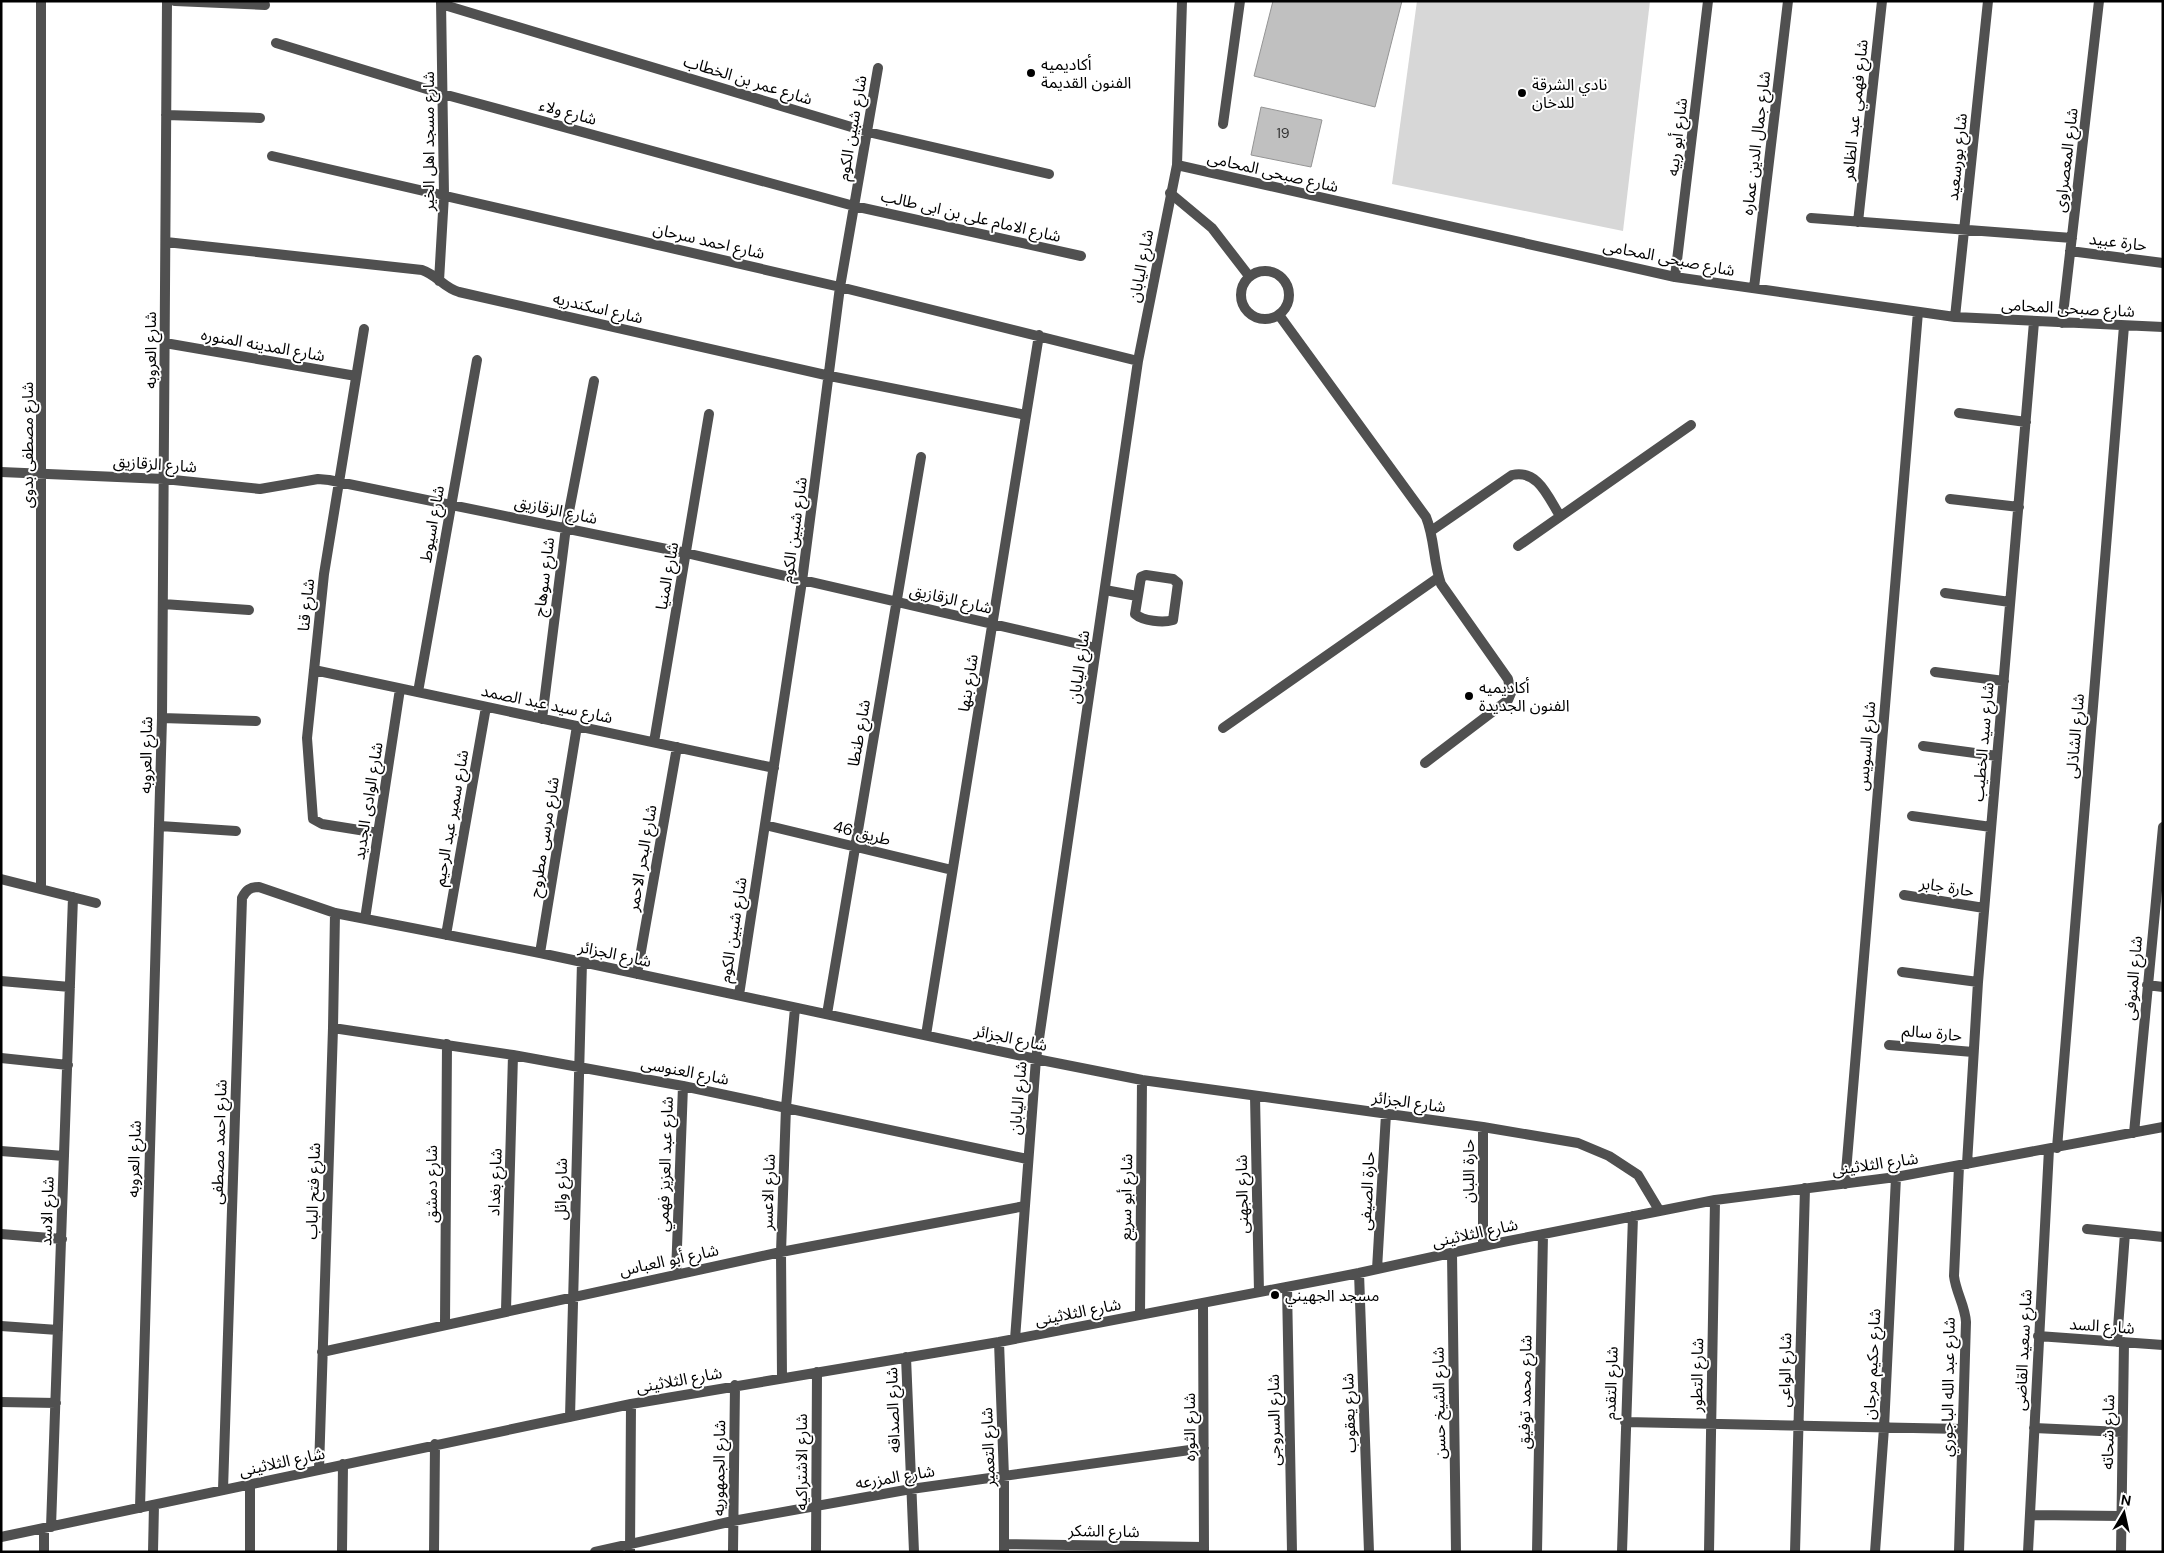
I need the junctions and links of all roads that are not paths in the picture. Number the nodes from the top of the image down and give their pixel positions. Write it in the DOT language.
graph roads {
  1 [pos="41,1"];
  2 [pos="167,1"];
  3 [pos="175,1"];
  4 [pos="1182,1"];
  5 [pos="1240,1"];
  6 [pos="1708,1"];
  7 [pos="1788,1"];
  8 [pos="1882,1"];
  9 [pos="1988,1"];
  10 [pos="2099,1"];
  11 [pos="441,3"];
  12 [pos="265,5"];
  13 [pos="276,43"];
  14 [pos="878,68"];
  15 [pos="443,94"];
  16 [pos="166,115"];
  17 [pos="260,118"];
  18 [pos="1224,124"];
  19 [pos="868,132"];
  20 [pos="272,156"];
  21 [pos="1177,165"];
  22 [pos="1049,174"];
  23 [pos="1170,193"];
  24 [pos="444,195"];
  25 [pos="854,206"];
  26 [pos="1811,218"];
  27 [pos="1858,222"];
  28 [pos="1964,230"];
  29 [pos="2072,238"];
  30 [pos="166,242"];
  31 [pos="2070,251"];
  32 [pos="1081,256"];
  33 [pos="2163,262"];
  34 [pos="1250,276"];
  35 [pos="1675,277"];
  36 [pos="439,282"];
  37 [pos="840,287"];
  38 [pos="1754,288"];
  39 [pos="1918,312"];
  40 [pos="1279,315"];
  41 [pos="1955,317"];
  42 [pos="2034,322"];
  43 [pos="2062,323"];
  44 [pos="2124,326"];
  45 [pos="2163,327"];
  46 [pos="364,329"];
  47 [pos="1039,335"];
  48 [pos="165,343"];
  49 [pos="477,360"];
  50 [pos="1138,361"];
  51 [pos="356,376"];
  52 [pos="830,376"];
  53 [pos="594,381"];
  54 [pos="1959,413"];
  55 [pos="709,414"];
  56 [pos="1026,415"];
  57 [pos="2026,422"];
  58 [pos="1690,425"];
  59 [pos="921,457"];
  60 [pos="1,472"];
  61 [pos="42,473"];
  62 [pos="164,478"];
  63 [pos="340,482"];
  64 [pos="1950,499"];
  65 [pos="451,504"];
  66 [pos="2018,507"];
  67 [pos="1560,516"];
  68 [pos="566,527"];
  69 [pos="1431,531"];
  70 [pos="1518,546"];
  71 [pos="686,553"];
  72 [pos="1439,577"];
  73 [pos="802,581"];
  74 [pos="1105,590"];
  75 [pos="1945,593"];
  76 [pos="1137,596"];
  77 [pos="896,602"];
  78 [pos="2010,602"];
  79 [pos="163,604"];
  80 [pos="249,610"];
  81 [pos="993,624"];
  82 [pos="1096,648"];
  83 [pos="314,670"];
  84 [pos="1935,672"];
  85 [pos="2004,681"];
  86 [pos="400,688"];
  87 [pos="418,692"];
  88 [pos="486,707"];
  89 [pos="162,718"];
  90 [pos="542,718"];
  91 [pos="256,721"];
  92 [pos="577,726"];
  93 [pos="1223,728"];
  94 [pos="654,742"];
  95 [pos="1923,746"];
  96 [pos="677,747"];
  97 [pos="1997,756"];
  98 [pos="1426,763"];
  99 [pos="774,768"];
  100 [pos="1912,816"];
  101 [pos="765,825"];
  102 [pos="160,826"];
  103 [pos="1991,827"];
  104 [pos="2163,827"];
  105 [pos="236,831"];
  106 [pos="378,833"];
  107 [pos="855,847"];
  108 [pos="952,870"];
  109 [pos="1,879"];
  110 [pos="41,889"];
  111 [pos="1904,895"];
  112 [pos="73,897"];
  113 [pos="96,903"];
  114 [pos="1984,908"];
  115 [pos="335,913"];
  116 [pos="365,919"];
  117 [pos="2158,920"];
  118 [pos="446,935"];
  119 [pos="540,954"];
  120 [pos="582,962"];
  121 [pos="1902,972"];
  122 [pos="637,974"];
  123 [pos="1,981"];
  124 [pos="1978,982"];
  125 [pos="2147,985"];
  126 [pos="70,987"];
  127 [pos="2163,987"];
  128 [pos="738,995"];
  129 [pos="796,1008"];
  130 [pos="827,1014"];
  131 [pos="333,1028"];
  132 [pos="926,1035"];
  133 [pos="447,1044"];
  134 [pos="1889,1045"];
  135 [pos="1974,1052"];
  136 [pos="513,1055"];
  137 [pos="1,1058"];
  138 [pos="1036,1059"];
  139 [pos="68,1065"];
  140 [pos="579,1066"];
  141 [pos="1142,1080"];
  142 [pos="683,1086"];
  143 [pos="1255,1096"];
  144 [pos="786,1107"];
  145 [pos="1386,1114"];
  146 [pos="1483,1127"];
  147 [pos="2163,1127"];
  148 [pos="2134,1133"];
  149 [pos="2053,1149"];
  150 [pos="1,1152"];
  151 [pos="64,1156"];
  152 [pos="1028,1159"];
  153 [pos="1963,1165"];
  154 [pos="1896,1177"];
  155 [pos="1845,1184"];
  156 [pos="1805,1188"];
  157 [pos="1716,1200"];
  158 [pos="1024,1206"];
  159 [pos="1659,1210"];
  160 [pos="1633,1216"];
  161 [pos="2087,1229"];
  162 [pos="2125,1233"];
  163 [pos="1,1234"];
  164 [pos="1543,1234"];
  165 [pos="2163,1237"];
  166 [pos="62,1239"];
  167 [pos="1483,1246"];
  168 [pos="781,1252"];
  169 [pos="1452,1253"];
  170 [pos="1377,1269"];
  171 [pos="676,1274"];
  172 [pos="1359,1274"];
  173 [pos="1287,1287"];
  174 [pos="1259,1292"];
  175 [pos="573,1296"];
  176 [pos="1203,1303"];
  177 [pos="506,1310"];
  178 [pos="1140,1315"];
  179 [pos="445,1324"];
  180 [pos="1,1326"];
  181 [pos="58,1330"];
  182 [pos="2038,1336"];
  183 [pos="1016,1339"];
  184 [pos="999,1342"];
  185 [pos="2120,1342"];
  186 [pos="2163,1345"];
  187 [pos="322,1352"];
  188 [pos="906,1357"];
  189 [pos="817,1372"];
  190 [pos="782,1377"];
  191 [pos="735,1385"];
  192 [pos="1,1402"];
  193 [pos="56,1403"];
  194 [pos="631,1404"];
  195 [pos="570,1417"];
  196 [pos="1625,1422"];
  197 [pos="1712,1424"];
  198 [pos="1799,1426"];
  199 [pos="1884,1428"];
  200 [pos="2034,1428"];
  201 [pos="1962,1429"];
  202 [pos="2122,1432"];
  203 [pos="435,1444"];
  204 [pos="1204,1448"];
  205 [pos="343,1464"];
  206 [pos="319,1469"];
  207 [pos="1004,1477"];
  208 [pos="250,1484"];
  209 [pos="911,1489"];
  210 [pos="223,1490"];
  211 [pos="154,1505"];
  212 [pos="816,1505"];
  213 [pos="140,1508"];
  214 [pos="2030,1515"];
  215 [pos="2122,1516"];
  216 [pos="734,1521"];
  217 [pos="48,1528"];
  218 [pos="1,1537"];
  219 [pos="630,1548"];
  220 [pos="1004,1548"];
  221 [pos="1204,1550"];
  222 [pos="44,1552"];
  223 [pos="153,1552"];
  224 [pos="250,1552"];
  225 [pos="342,1552"];
  226 [pos="434,1552"];
  227 [pos="595,1552"];
  228 [pos="733,1552"];
  229 [pos="816,1552"];
  230 [pos="914,1552"];
  231 [pos="1292,1552"];
  232 [pos="1369,1552"];
  233 [pos="1456,1552"];
  234 [pos="1537,1552"];
  235 [pos="1622,1552"];
  236 [pos="1709,1552"];
  237 [pos="1795,1552"];
  238 [pos="1875,1552"];
  239 [pos="1959,1552"];
  240 [pos="2028,1552"];
  241 [pos="2121,1552"];
  1 -- 61 [label="street, شارع مصطفى بدوى"];
  2 -- 16 [label="street, شارع العروبه"];
  3 -- 12 [label="street"];
  4 -- 21 [label="street, شارع اليابان"];
  5 -- 18 [label="street"];
  6 -- 35 [label="street, شارع أبو ربيه"];
  7 -- 38 [label="street, شارع جمال الدين عماره"];
  8 -- 27 [label="street, شارع فهمي عبد الظاهر"];
  9 -- 28 [label="street, شارع بورسعيد"];
  10 -- 29 [label="street, شارع المعصراوى"];
  11 -- 15 [label="street, شارع مسجد اهل الخير"];
  11 -- 19 [label="street, شارع عمر بن الخطاب"];
  13 -- 15 [label="street, شارع ولاء"];
  14 -- 19 [label="street, شارع شبين الكوم"];
  15 -- 24 [label="street, شارع مسجد اهل الخير"];
  15 -- 25 [label="street, شارع ولاء"];
  16 -- 17 [label="street"];
  16 -- 30 [label="street, شارع العروبه"];
  19 -- 22 [label="street, شارع عمر بن الخطاب"];
  19 -- 25 [label="street, شارع شبين الكوم"];
  20 -- 24 [label="street, شارع احمد سرحان"];
  21 -- 23 [label="street, شارع اليابان"];
  21 -- 35 [label="street, شارع صبحى المحامى"];
  23 -- 34 [label="street"];
  23 -- 50 [label="street, شارع اليابان"];
  24 -- 36 [label="street, شارع مسجد اهل الخير"];
  24 -- 37 [label="street, شارع احمد سرحان"];
  25 -- 32 [label="street, شارع الامام على بن ابى طالب"];
  25 -- 37 [label="street, شارع شبين الكوم"];
  26 -- 27 [label="street"];
  27 -- 28 [label="street"];
  28 -- 29 [label="street"];
  28 -- 41 [label="street, شارع بورسعيد"];
  29 -- 31 [label="street, شارع المعصراوى"];
  30 -- 36 [label="street, شارع اسكندريه"];
  30 -- 48 [label="street, شارع العروبه"];
  31 -- 33 [label="street, حارة عبيد"];
  31 -- 43 [label="street, شارع المعصراوى"];
  34 -- 40 [label="street"];
  34 -- 40 [label="street"];
  35 -- 38 [label="street, شارع صبحى المحامى"];
  36 -- 52 [label="street, شارع اسكندريه"];
  37 -- 47 [label="street, شارع احمد سرحان"];
  37 -- 52 [label="street, شارع شبين الكوم"];
  38 -- 39 [label="street, شارع صبحى المحامى"];
  39 -- 41 [label="street, شارع صبحى المحامى"];
  39 -- 155 [label="street, شارع السويس"];
  40 -- 69 [label="street"];
  41 -- 42 [label="street, شارع صبحى المحامى"];
  42 -- 43 [label="street, شارع صبحى المحامى"];
  42 -- 57 [label="street, شارع سيد الخطيب"];
  43 -- 44 [label="street, شارع صبحى المحامى"];
  44 -- 45 [label="street, شارع صبحى المحامى"];
  44 -- 149 [label="street, شارع الشاذلى"];
  46 -- 51 [label="street, شارع قنا"];
  47 -- 50 [label="street, شارع احمد سرحان"];
  47 -- 56 [label="street, شارع بنها"];
  48 -- 51 [label="street, شارع المدينه المنوره"];
  48 -- 62 [label="street, شارع العروبه"];
  49 -- 65 [label="street, شارع اسيوط"];
  50 -- 74 [label="street, شارع اليابان"];
  51 -- 63 [label="street, شارع قنا"];
  52 -- 56 [label="street, شارع اسكندريه"];
  52 -- 73 [label="street, شارع شبين الكوم"];
  53 -- 68 [label="street, شارع سوهاج"];
  54 -- 57 [label="street"];
  55 -- 71 [label="street, شارع المنيا"];
  56 -- 81 [label="street, شارع بنها"];
  57 -- 66 [label="street, شارع سيد الخطيب"];
  58 -- 67 [label="street"];
  59 -- 77 [label="street, شارع طنطا"];
  60 -- 61 [label="street, شارع الزقازيق"];
  61 -- 62 [label="street, شارع الزقازيق"];
  61 -- 110 [label="street, شارع مصطفى بدوى"];
  62 -- 63 [label="street, شارع الزقازيق"];
  62 -- 79 [label="street, شارع العروبه"];
  63 -- 65 [label="street, شارع الزقازيق"];
  63 -- 83 [label="street, شارع قنا"];
  64 -- 66 [label="street"];
  65 -- 68 [label="street, شارع الزقازيق"];
  65 -- 87 [label="street, شارع اسيوط"];
  66 -- 78 [label="street, شارع سيد الخطيب"];
  67 -- 69 [label="street"];
  67 -- 70 [label="street"];
  68 -- 71 [label="street, شارع الزقازيق"];
  68 -- 90 [label="street, شارع سوهاج"];
  69 -- 72 [label="street"];
  71 -- 73 [label="street, شارع الزقازيق"];
  71 -- 94 [label="street, شارع المنيا"];
  72 -- 93 [label="street"];
  72 -- 98 [label="street"];
  73 -- 77 [label="street, شارع الزقازيق"];
  73 -- 99 [label="street, شارع شبين الكوم"];
  74 -- 76 [label="street"];
  74 -- 82 [label="street, شارع اليابان"];
  75 -- 78 [label="street"];
  76 -- 76 [label="street"];
  77 -- 81 [label="street, شارع الزقازيق"];
  77 -- 107 [label="street, شارع طنطا"];
  78 -- 85 [label="street, شارع سيد الخطيب"];
  79 -- 80 [label="street"];
  79 -- 89 [label="street, شارع العروبه"];
  81 -- 82 [label="street, شارع الزقازيق"];
  81 -- 108 [label="street, شارع بنها"];
  82 -- 138 [label="street, شارع اليابان"];
  83 -- 86 [label="street, شارع سيد عبد الصمد"];
  83 -- 106 [label="street, شارع قنا"];
  84 -- 85 [label="street"];
  85 -- 97 [label="street, شارع سيد الخطيب"];
  86 -- 87 [label="street, شارع سيد عبد الصمد"];
  86 -- 106 [label="street, شارع الوادى الجديد"];
  87 -- 88 [label="street, شارع سيد عبد الصمد"];
  88 -- 90 [label="street, شارع سيد عبد الصمد"];
  88 -- 118 [label="street, شارع سمير عبد الرحيم"];
  89 -- 91 [label="street"];
  89 -- 102 [label="street, شارع العروبه"];
  90 -- 92 [label="street, شارع سيد عبد الصمد"];
  92 -- 94 [label="street, شارع سيد عبد الصمد"];
  92 -- 119 [label="street, شارع مرسى مطروح"];
  94 -- 96 [label="street, شارع سيد عبد الصمد"];
  95 -- 97 [label="street"];
  96 -- 99 [label="street, شارع سيد عبد الصمد"];
  96 -- 122 [label="street, شارع البحر الاحمر"];
  97 -- 103 [label="street, شارع سيد الخطيب"];
  99 -- 101 [label="street, شارع شبين الكوم"];
  100 -- 103 [label="street"];
  101 -- 107 [label="street, طريق 46"];
  101 -- 128 [label="street, شارع شبين الكوم"];
  102 -- 105 [label="street"];
  102 -- 213 [label="street, شارع العروبه"];
  103 -- 114 [label="street, شارع سيد الخطيب"];
  104 -- 117 [label="street, شارع المنوفى"];
  106 -- 116 [label="street, شارع الوادى الجديد"];
  107 -- 108 [label="street, طريق 46"];
  107 -- 130 [label="street, شارع طنطا"];
  108 -- 132 [label="street, شارع بنها"];
  109 -- 110 [label="street"];
  110 -- 112 [label="street"];
  111 -- 114 [label="street, حارة جابر"];
  112 -- 113 [label="street"];
  112 -- 126 [label="street, شارع الاسد"];
  114 -- 124 [label="street, شارع سيد الخطيب"];
  115 -- 116 [label="street, شارع الجزائر"];
  115 -- 131 [label="street, شارع فتح الباب"];
  115 -- 210 [label="street, شارع احمد مصطفى"];
  116 -- 118 [label="street, شارع الجزائر"];
  117 -- 125 [label="street, شارع المنوفى"];
  118 -- 119 [label="street, شارع الجزائر"];
  119 -- 120 [label="street, شارع الجزائر"];
  120 -- 122 [label="street, شارع الجزائر"];
  120 -- 140 [label="street, شارع وائل"];
  121 -- 124 [label="street"];
  122 -- 128 [label="street, شارع الجزائر"];
  123 -- 126 [label="street"];
  124 -- 135 [label="street, شارع سيد الخطيب"];
  125 -- 127 [label="street"];
  125 -- 148 [label="street, شارع المنوفى"];
  126 -- 139 [label="street, شارع الاسد"];
  128 -- 129 [label="street, شارع الجزائر"];
  129 -- 130 [label="street, شارع الجزائر"];
  129 -- 144 [label="street, شارع الاعسر"];
  130 -- 132 [label="street, شارع الجزائر"];
  131 -- 133 [label="street, شارع العنوسى"];
  131 -- 187 [label="street, شارع فتح الباب"];
  132 -- 138 [label="street, شارع الجزائر"];
  133 -- 136 [label="street, شارع العنوسى"];
  133 -- 179 [label="street, شارع دمشق"];
  134 -- 135 [label="street, حارة سالم"];
  135 -- 153 [label="street, شارع سيد الخطيب"];
  136 -- 140 [label="street, شارع العنوسى"];
  136 -- 177 [label="street, شارع بغداد"];
  137 -- 139 [label="street"];
  138 -- 141 [label="street, شارع الجزائر"];
  138 -- 152 [label="street, شارع اليابان"];
  139 -- 151 [label="street, شارع الاسد"];
  140 -- 142 [label="street, شارع العنوسى"];
  140 -- 175 [label="street, شارع وائل"];
  141 -- 143 [label="street, شارع الجزائر"];
  141 -- 178 [label="street, شارع أبو سريع"];
  142 -- 144 [label="street, شارع العنوسى"];
  142 -- 171 [label="street, شارع عبد العزيز فهمي"];
  143 -- 145 [label="street, شارع الجزائر"];
  143 -- 174 [label="street, شارع الجهنى"];
  144 -- 152 [label="street, شارع العنوسى"];
  144 -- 168 [label="street, شارع الاعسر"];
  145 -- 146 [label="street, شارع الجزائر"];
  145 -- 170 [label="street, حارة الصيفى"];
  146 -- 159 [label="street, شارع الجزائر"];
  146 -- 167 [label="street, حارة اللبان"];
  147 -- 148 [label="street, شارع الثلاثينى"];
  148 -- 149 [label="street, شارع الثلاثينى"];
  149 -- 153 [label="street, شارع الثلاثينى"];
  149 -- 182 [label="street, شارع سعيد القاضى"];
  150 -- 151 [label="street"];
  151 -- 166 [label="street, شارع الاسد"];
  152 -- 158 [label="street, شارع اليابان"];
  153 -- 154 [label="street, شارع الثلاثينى"];
  153 -- 201 [label="street, شارع عبد الله الباجوري"];
  154 -- 155 [label="street, شارع الثلاثينى"];
  154 -- 199 [label="street, شارع حكيم مرجان"];
  155 -- 156 [label="street, شارع الثلاثينى"];
  156 -- 157 [label="street, شارع الثلاثينى"];
  156 -- 198 [label="street, شارع الواعى"];
  157 -- 159 [label="street, شارع الثلاثينى"];
  157 -- 197 [label="street, شارع التطور"];
  158 -- 168 [label="street, شارع أبو العباس"];
  158 -- 183 [label="street, شارع اليابان"];
  159 -- 160 [label="street, شارع الثلاثينى"];
  160 -- 164 [label="street, شارع الثلاثينى"];
  160 -- 196 [label="street, شارع التقدم"];
  161 -- 162 [label="street"];
  162 -- 165 [label="street"];
  162 -- 185 [label="street, شارع شحاته"];
  163 -- 166 [label="street"];
  164 -- 167 [label="street, شارع الثلاثينى"];
  164 -- 234 [label="street, شارع محمد توفيق"];
  166 -- 181 [label="street, شارع الاسد"];
  167 -- 169 [label="street, شارع الثلاثينى"];
  168 -- 171 [label="street, شارع أبو العباس"];
  168 -- 190 [label="street, شارع الاعسر"];
  169 -- 170 [label="street, شارع الثلاثينى"];
  169 -- 233 [label="street, شارع الشيخ حسن"];
  170 -- 172 [label="street, شارع الثلاثينى"];
  171 -- 175 [label="street, شارع أبو العباس"];
  172 -- 173 [label="street, شارع الثلاثينى"];
  172 -- 232 [label="street, شارع يعقوب"];
  173 -- 174 [label="street, شارع الثلاثينى"];
  173 -- 231 [label="street, شارع السروجى"];
  174 -- 176 [label="street, شارع الثلاثينى"];
  175 -- 177 [label="street, شارع أبو العباس"];
  175 -- 195 [label="street, شارع وائل"];
  176 -- 178 [label="street, شارع الثلاثينى"];
  176 -- 204 [label="street, شارع الثوره"];
  177 -- 179 [label="street, شارع أبو العباس"];
  178 -- 183 [label="street, شارع الثلاثينى"];
  179 -- 187 [label="street, شارع أبو العباس"];
  180 -- 181 [label="street"];
  181 -- 193 [label="street, شارع الاسد"];
  182 -- 185 [label="street, شارع السد"];
  182 -- 200 [label="street, شارع سعيد القاضى"];
  183 -- 184 [label="street, شارع الثلاثينى"];
  184 -- 188 [label="street, شارع الثلاثينى"];
  184 -- 207 [label="street, شارع التعمير"];
  185 -- 186 [label="street, شارع السد"];
  185 -- 202 [label="street, شارع شحاته"];
  187 -- 206 [label="street, شارع فتح الباب"];
  188 -- 189 [label="street, شارع الثلاثينى"];
  188 -- 209 [label="street, شارع الصداقه"];
  189 -- 190 [label="street, شارع الثلاثينى"];
  189 -- 212 [label="street, شارع الاشتراكيه"];
  190 -- 191 [label="street, شارع الثلاثينى"];
  191 -- 194 [label="street, شارع الثلاثينى"];
  191 -- 216 [label="street, شارع الجمهوريه"];
  192 -- 193 [label="street"];
  193 -- 217 [label="street, شارع الاسد"];
  194 -- 195 [label="street, شارع الثلاثينى"];
  194 -- 219 [label="street"];
  195 -- 203 [label="street, شارع الثلاثينى"];
  196 -- 197 [label="street"];
  196 -- 235 [label="street, شارع التقدم"];
  197 -- 198 [label="street"];
  197 -- 236 [label="street, شارع التطور"];
  198 -- 199 [label="street"];
  198 -- 237 [label="street, شارع الواعى"];
  199 -- 201 [label="street"];
  199 -- 238 [label="street, شارع حكيم مرجان"];
  200 -- 202 [label="street"];
  200 -- 214 [label="street, شارع سعيد القاضى"];
  201 -- 239 [label="street, شارع عبد الله الباجوري"];
  202 -- 215 [label="street, شارع شحاته"];
  203 -- 205 [label="street, شارع الثلاثينى"];
  203 -- 226 [label="street"];
  204 -- 207 [label="street, شارع المزرعه"];
  204 -- 221 [label="street, شارع الثوره"];
  205 -- 206 [label="street, شارع الثلاثينى"];
  205 -- 225 [label="street"];
  206 -- 208 [label="street, شارع الثلاثينى"];
  207 -- 209 [label="street, شارع المزرعه"];
  207 -- 220 [label="street, شارع التعمير"];
  208 -- 210 [label="street, شارع الثلاثينى"];
  208 -- 224 [label="street"];
  209 -- 212 [label="street, شارع المزرعه"];
  209 -- 230 [label="street, شارع الصداقه"];
  210 -- 211 [label="street, شارع الثلاثينى"];
  211 -- 213 [label="street, شارع الثلاثينى"];
  211 -- 223 [label="street"];
  212 -- 216 [label="street, شارع المزرعه"];
  212 -- 229 [label="street, شارع الاشتراكيه"];
  213 -- 217 [label="street, شارع الثلاثينى"];
  214 -- 215 [label="street"];
  214 -- 240 [label="street, شارع سعيد القاضى"];
  215 -- 241 [label="street, شارع شحاته"];
  216 -- 219 [label="street, شارع المزرعه"];
  216 -- 228 [label="street, شارع الجمهوريه"];
  217 -- 218 [label="street, شارع الثلاثينى"];
  217 -- 222 [label="street, شارع الاسد"];
  219 -- 227 [label="street, شارع المزرعه"];
  220 -- 221 [label="street, شارع الشكر"];
}
